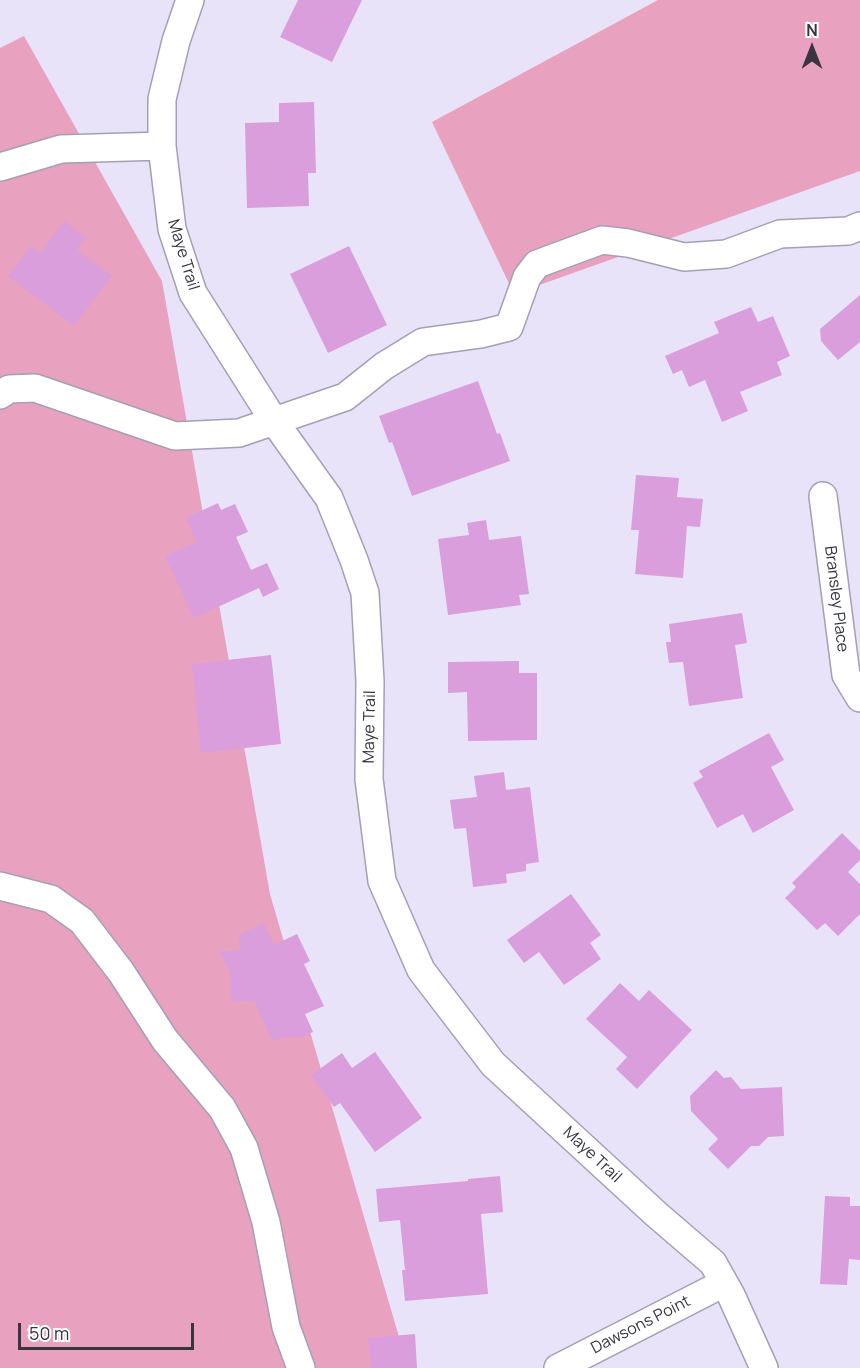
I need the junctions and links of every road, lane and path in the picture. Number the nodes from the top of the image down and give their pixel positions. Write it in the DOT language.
graph roads {
  1 [pos="190,0"];
  2 [pos="162,146"];
  3 [pos="0,168"];
  4 [pos="860,226"];
  5 [pos="0,395"];
  6 [pos="274,421"];
  7 [pos="823,496"];
  8 [pos="860,698"];
  9 [pos="0,886"];
  10 [pos="724,1283"];
  11 [pos="301,1368"];
  12 [pos="558,1368"];
  13 [pos="764,1368"];
  1 -- 2 [label="street, Maye Trail"];
  2 -- 3 [label="street"];
  2 -- 6 [label="street, Maye Trail"];
  4 -- 6 [label="street"];
  5 -- 6 [label="street"];
  6 -- 10 [label="street, Maye Trail"];
  7 -- 8 [label="street, Bransley Place"];
  9 -- 11 [label="street"];
  10 -- 12 [label="street, Dawsons Point"];
  10 -- 13 [label="street, Maye Trail"];
}
